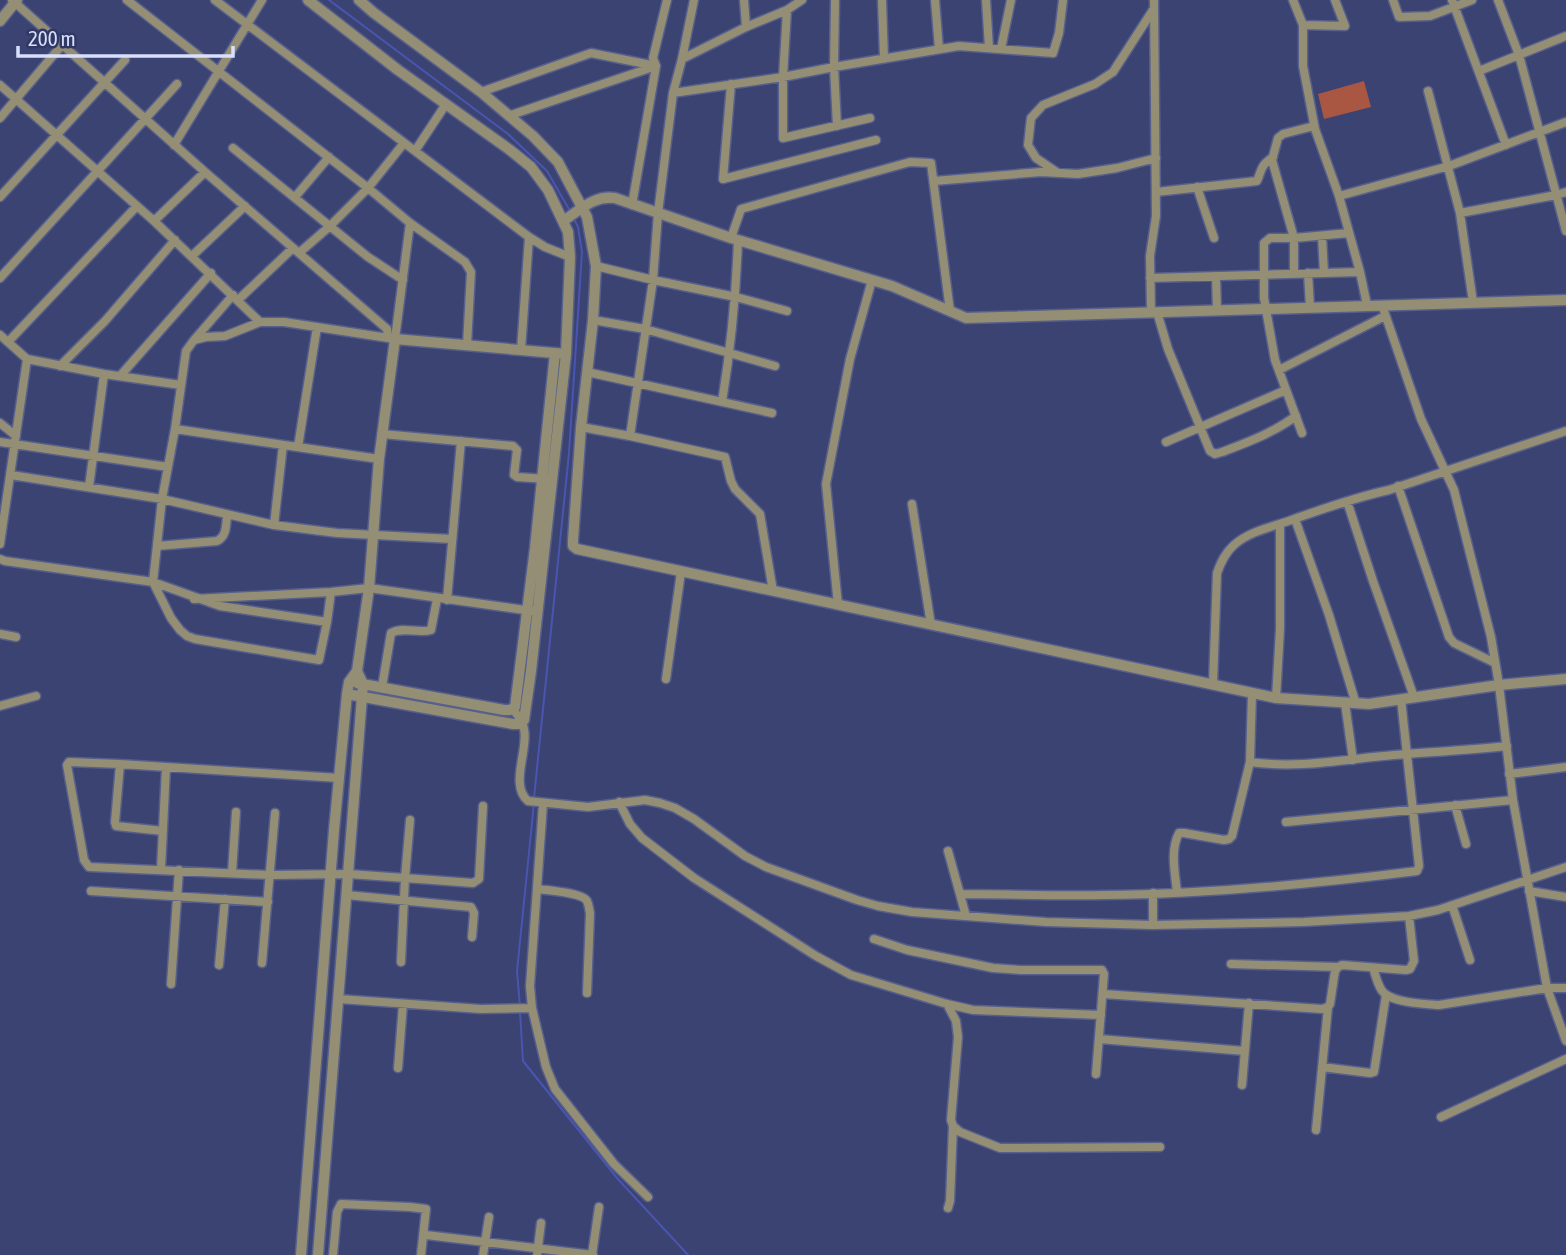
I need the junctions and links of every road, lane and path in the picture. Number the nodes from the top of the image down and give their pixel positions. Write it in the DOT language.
graph roads {
  1 [pos="215,0"];
  2 [pos="262,0"];
  3 [pos="308,0"];
  4 [pos="359,0"];
  5 [pos="667,0"];
  6 [pos="694,0"];
  7 [pos="744,0"];
  8 [pos="802,0"];
  9 [pos="835,0"];
  10 [pos="882,0"];
  11 [pos="935,0"];
  12 [pos="986,0"];
  13 [pos="1011,0"];
  14 [pos="1063,0"];
  15 [pos="1293,0"];
  16 [pos="1335,0"];
  17 [pos="1393,0"];
  18 [pos="1472,0"];
  19 [pos="1498,0"];
  20 [pos="15,1"];
  21 [pos="132,2"];
  22 [pos="1453,3"];
  23 [pos="1154,4"];
  24 [pos="786,9"];
  25 [pos="0,21"];
  26 [pos="246,24"];
  27 [pos="1303,24"];
  28 [pos="746,27"];
  29 [pos="1566,36"];
  30 [pos="62,45"];
  31 [pos="989,48"];
  32 [pos="939,49"];
  33 [pos="1001,49"];
  34 [pos="1519,55"];
  35 [pos="884,58"];
  36 [pos="682,59"];
  37 [pos="125,60"];
  38 [pos="656,66"];
  39 [pos="834,67"];
  40 [pos="1479,71"];
  41 [pos="219,72"];
  42 [pos="783,77"];
  43 [pos="105,82"];
  44 [pos="177,84"];
  45 [pos="732,84"];
  46 [pos="0,85"];
  47 [pos="1428,91"];
  48 [pos="481,92"];
  49 [pos="673,93"];
  50 [pos="16,99"];
  51 [pos="446,104"];
  52 [pos="508,116"];
  53 [pos="0,118"];
  54 [pos="870,118"];
  55 [pos="146,119"];
  56 [pos="1566,122"];
  57 [pos="837,126"];
  58 [pos="1314,126"];
  59 [pos="1540,132"];
  60 [pos="56,135"];
  61 [pos="876,140"];
  62 [pos="404,143"];
  63 [pos="174,145"];
  64 [pos="1506,145"];
  65 [pos="233,148"];
  66 [pos="415,151"];
  67 [pos="329,157"];
  68 [pos="1273,157"];
  69 [pos="1156,158"];
  70 [pos="1449,166"];
  71 [pos="97,170"];
  72 [pos="205,172"];
  73 [pos="1058,173"];
  74 [pos="934,181"];
  75 [pos="1197,187"];
  76 [pos="368,188"];
  77 [pos="1156,192"];
  78 [pos="1566,192"];
  79 [pos="1556,195"];
  80 [pos="1339,196"];
  81 [pos="0,197"];
  82 [pos="295,197"];
  83 [pos="632,205"];
  84 [pos="137,206"];
  85 [pos="245,206"];
  86 [pos="583,208"];
  87 [pos="658,213"];
  88 [pos="1460,213"];
  89 [pos="154,220"];
  90 [pos="563,222"];
  91 [pos="410,223"];
  92 [pos="330,226"];
  93 [pos="1566,231"];
  94 [pos="1349,233"];
  95 [pos="1322,236"];
  96 [pos="529,237"];
  97 [pos="1214,238"];
  98 [pos="1294,238"];
  99 [pos="734,239"];
  100 [pos="175,240"];
  101 [pos="296,251"];
  102 [pos="192,256"];
  103 [pos="570,257"];
  104 [pos="596,266"];
  105 [pos="1360,272"];
  106 [pos="211,273"];
  107 [pos="1308,273"];
  108 [pos="1324,273"];
  109 [pos="1294,274"];
  110 [pos="1264,275"];
  111 [pos="1216,276"];
  112 [pos="0,278"];
  113 [pos="1150,278"];
  114 [pos="403,280"];
  115 [pos="653,280"];
  116 [pos="872,280"];
  117 [pos="235,297"];
  118 [pos="736,297"];
  119 [pos="1566,300"];
  120 [pos="1473,302"];
  121 [pos="1367,305"];
  122 [pos="1382,305"];
  123 [pos="1310,307"];
  124 [pos="1267,309"];
  125 [pos="1217,310"];
  126 [pos="950,311"];
  127 [pos="787,312"];
  128 [pos="1154,312"];
  129 [pos="1385,316"];
  130 [pos="593,320"];
  131 [pos="260,322"];
  132 [pos="317,327"];
  133 [pos="645,329"];
  134 [pos="0,335"];
  135 [pos="391,339"];
  136 [pos="194,340"];
  137 [pos="8,342"];
  138 [pos="467,345"];
  139 [pos="521,349"];
  140 [pos="560,354"];
  141 [pos="730,354"];
  142 [pos="27,359"];
  143 [pos="60,366"];
  144 [pos="775,366"];
  145 [pos="1279,370"];
  146 [pos="587,372"];
  147 [pos="104,374"];
  148 [pos="120,376"];
  149 [pos="639,383"];
  150 [pos="181,385"];
  151 [pos="1286,390"];
  152 [pos="722,402"];
  153 [pos="772,413"];
  154 [pos="1296,416"];
  155 [pos="0,423"];
  156 [pos="581,427"];
  157 [pos="1201,428"];
  158 [pos="175,429"];
  159 [pos="1566,430"];
  160 [pos="1302,433"];
  161 [pos="382,434"];
  162 [pos="630,436"];
  163 [pos="15,440"];
  164 [pos="461,441"];
  165 [pos="0,442"];
  166 [pos="1166,442"];
  167 [pos="283,445"];
  168 [pos="298,447"];
  169 [pos="93,457"];
  170 [pos="379,459"];
  171 [pos="168,467"];
  172 [pos="1446,471"];
  173 [pos="11,475"];
  174 [pos="547,480"];
  175 [pos="1398,486"];
  176 [pos="89,487"];
  177 [pos="162,499"];
  178 [pos="1347,501"];
  179 [pos="912,504"];
  180 [pos="227,515"];
  181 [pos="1295,519"];
  182 [pos="1280,524"];
  183 [pos="274,525"];
  184 [pos="373,536"];
  185 [pos="452,539"];
  186 [pos="0,544"];
  187 [pos="157,546"];
  188 [pos="0,559"];
  189 [pos="681,572"];
  190 [pos="153,582"];
  191 [pos="369,588"];
  192 [pos="773,591"];
  193 [pos="331,592"];
  194 [pos="194,599"];
  195 [pos="437,599"];
  196 [pos="447,600"];
  197 [pos="838,605"];
  198 [pos="532,611"];
  199 [pos="327,622"];
  200 [pos="931,625"];
  201 [pos="0,634"];
  202 [pos="16,637"];
  203 [pos="1495,663"];
  204 [pos="357,671"];
  205 [pos="666,679"];
  206 [pos="1566,679"];
  207 [pos="349,682"];
  208 [pos="363,684"];
  209 [pos="1213,684"];
  210 [pos="1499,685"];
  211 [pos="382,687"];
  212 [pos="346,694"];
  213 [pos="1252,694"];
  214 [pos="36,696"];
  215 [pos="362,696"];
  216 [pos="1414,697"];
  217 [pos="1276,698"];
  218 [pos="1401,699"];
  219 [pos="1351,704"];
  220 [pos="0,706"];
  221 [pos="513,709"];
  222 [pos="522,722"];
  223 [pos="1507,747"];
  224 [pos="1406,755"];
  225 [pos="1353,760"];
  226 [pos="1250,762"];
  227 [pos="120,764"];
  228 [pos="1566,767"];
  229 [pos="166,768"];
  230 [pos="1509,774"];
  231 [pos="339,778"];
  232 [pos="1513,800"];
  233 [pos="537,803"];
  234 [pos="619,803"];
  235 [pos="483,806"];
  236 [pos="1455,806"];
  237 [pos="1413,810"];
  238 [pos="236,812"];
  239 [pos="275,813"];
  240 [pos="410,820"];
  241 [pos="1286,822"];
  242 [pos="163,831"];
  243 [pos="1466,844"];
  244 [pos="948,850"];
  245 [pos="1566,867"];
  246 [pos="161,869"];
  247 [pos="179,870"];
  248 [pos="232,873"];
  249 [pos="331,874"];
  250 [pos="349,874"];
  251 [pos="270,875"];
  252 [pos="405,878"];
  253 [pos="1526,880"];
  254 [pos="537,889"];
  255 [pos="91,891"];
  256 [pos="1529,891"];
  257 [pos="1177,892"];
  258 [pos="1153,893"];
  259 [pos="960,894"];
  260 [pos="177,895"];
  261 [pos="347,895"];
  262 [pos="1566,897"];
  263 [pos="225,899"];
  264 [pos="404,900"];
  265 [pos="268,902"];
  266 [pos="1452,905"];
  267 [pos="966,916"];
  268 [pos="1409,916"];
  269 [pos="1153,925"];
  270 [pos="472,937"];
  271 [pos="874,939"];
  272 [pos="1469,960"];
  273 [pos="401,962"];
  274 [pos="262,963"];
  275 [pos="1231,964"];
  276 [pos="219,965"];
  277 [pos="1338,967"];
  278 [pos="1373,968"];
  279 [pos="172,984"];
  280 [pos="1547,988"];
  281 [pos="1566,988"];
  282 [pos="587,993"];
  283 [pos="1102,994"];
  284 [pos="1386,995"];
  285 [pos="339,999"];
  286 [pos="1249,1003"];
  287 [pos="403,1004"];
  288 [pos="947,1004"];
  289 [pos="1328,1007"];
  290 [pos="528,1008"];
  291 [pos="1101,1016"];
  292 [pos="1564,1028"];
  293 [pos="1099,1040"];
  294 [pos="1566,1041"];
  295 [pos="1244,1051"];
  296 [pos="1566,1059"];
  297 [pos="1322,1067"];
  298 [pos="398,1068"];
  299 [pos="316,1070"];
  300 [pos="333,1072"];
  301 [pos="1096,1074"];
  302 [pos="1242,1085"];
  303 [pos="1441,1117"];
  304 [pos="953,1126"];
  305 [pos="1317,1130"];
  306 [pos="1160,1147"];
  307 [pos="648,1197"];
  308 [pos="599,1208"];
  309 [pos="948,1208"];
  310 [pos="489,1217"];
  311 [pos="541,1223"];
  312 [pos="426,1235"];
  313 [pos="485,1241"];
  314 [pos="538,1252"];
  315 [pos="301,1255"];
  316 [pos="318,1255"];
  317 [pos="333,1255"];
  318 [pos="421,1255"];
  319 [pos="483,1255"];
  320 [pos="593,1255"];
  1 -- 26 [label="street"];
  2 -- 26 [label="street"];
  3 -- 51 [label="street"];
  4 -- 48 [label="street"];
  5 -- 38 [label="street"];
  6 -- 36 [label="street"];
  7 -- 28 [label="street"];
  8 -- 24 [label="street"];
  9 -- 39 [label="street"];
  10 -- 35 [label="street"];
  11 -- 32 [label="street"];
  12 -- 31 [label="street"];
  13 -- 33 [label="street"];
  14 -- 33 [label="street"];
  15 -- 27 [label="street"];
  16 -- 27 [label="street"];
  17 -- 22 [label="street"];
  18 -- 22 [label="street"];
  19 -- 34 [label="street"];
  20 -- 25 [label="street"];
  20 -- 30 [label="street"];
  21 -- 41 [label="street"];
  22 -- 40 [label="street"];
  23 -- 69 [label="street"];
  23 -- 73 [label="street"];
  24 -- 28 [label="street"];
  24 -- 42 [label="street"];
  26 -- 41 [label="street"];
  26 -- 62 [label="street"];
  27 -- 58 [label="street"];
  28 -- 36 [label="street"];
  29 -- 34 [label="street"];
  30 -- 43 [label="street"];
  30 -- 50 [label="street"];
  31 -- 32 [label="street"];
  31 -- 33 [label="street"];
  32 -- 35 [label="street"];
  34 -- 40 [label="street"];
  34 -- 59 [label="street"];
  35 -- 39 [label="street"];
  36 -- 49 [label="street"];
  37 -- 43 [label="street"];
  38 -- 48 [label="street"];
  38 -- 52 [label="street"];
  38 -- 83 [label="street"];
  39 -- 42 [label="street"];
  39 -- 57 [label="street"];
  40 -- 64 [label="street"];
  41 -- 63 [label="street"];
  41 -- 67 [label="street"];
  42 -- 45 [label="street"];
  42 -- 57 [label="street"];
  43 -- 55 [label="street"];
  43 -- 60 [label="street"];
  44 -- 55 [label="street"];
  45 -- 49 [label="street"];
  45 -- 61 [label="street"];
  46 -- 50 [label="street"];
  47 -- 70 [label="street"];
  48 -- 52 [label="street"];
  49 -- 87 [label="street"];
  50 -- 53 [label="street"];
  50 -- 60 [label="street"];
  51 -- 66 [label="street"];
  51 -- 90 [label="street"];
  52 -- 86 [label="street"];
  54 -- 57 [label="street"];
  55 -- 63 [label="street"];
  55 -- 71 [label="street"];
  56 -- 59 [label="street"];
  58 -- 68 [label="street"];
  58 -- 80 [label="street"];
  59 -- 64 [label="street"];
  59 -- 79 [label="street"];
  60 -- 71 [label="street"];
  60 -- 81 [label="street"];
  62 -- 66 [label="street"];
  62 -- 76 [label="street"];
  63 -- 72 [label="street"];
  64 -- 70 [label="street"];
  65 -- 82 [label="street"];
  66 -- 96 [label="street"];
  67 -- 76 [label="street"];
  67 -- 82 [label="street"];
  68 -- 75 [label="street"];
  68 -- 98 [label="street"];
  69 -- 73 [label="street"];
  69 -- 77 [label="street"];
  70 -- 80 [label="street"];
  70 -- 88 [label="street"];
  71 -- 84 [label="street"];
  71 -- 112 [label="street"];
  72 -- 85 [label="street"];
  72 -- 89 [label="street"];
  73 -- 74 [label="street"];
  74 -- 99 [label="street"];
  74 -- 126 [label="street"];
  75 -- 77 [label="street"];
  75 -- 97 [label="street"];
  76 -- 91 [label="street"];
  76 -- 92 [label="street"];
  77 -- 113 [label="street"];
  78 -- 79 [label="street"];
  79 -- 88 [label="street"];
  79 -- 93 [label="street"];
  80 -- 94 [label="street"];
  82 -- 92 [label="street"];
  83 -- 86 [label="street"];
  83 -- 87 [label="street"];
  84 -- 89 [label="street"];
  84 -- 137 [label="street"];
  85 -- 101 [label="street"];
  85 -- 102 [label="street"];
  86 -- 90 [label="street"];
  86 -- 104 [label="street"];
  87 -- 99 [label="street"];
  87 -- 115 [label="street"];
  88 -- 120 [label="street"];
  89 -- 100 [label="street"];
  90 -- 103 [label="street"];
  91 -- 114 [label="street"];
  91 -- 138 [label="street"];
  92 -- 101 [label="street"];
  92 -- 114 [label="street"];
  94 -- 95 [label="street"];
  94 -- 105 [label="street"];
  95 -- 98 [label="street"];
  95 -- 108 [label="street"];
  96 -- 103 [label="street"];
  96 -- 139 [label="street"];
  98 -- 109 [label="street"];
  98 -- 110 [label="street"];
  99 -- 116 [label="street"];
  99 -- 118 [label="street"];
  100 -- 102 [label="street"];
  100 -- 143 [label="street"];
  101 -- 117 [label="street"];
  101 -- 135 [label="street"];
  102 -- 106 [label="street"];
  103 -- 140 [label="street"];
  104 -- 115 [label="street"];
  104 -- 130 [label="street"];
  105 -- 108 [label="street"];
  105 -- 121 [label="street"];
  106 -- 117 [label="street"];
  106 -- 148 [label="street"];
  107 -- 108 [label="street"];
  107 -- 109 [label="street"];
  107 -- 123 [label="street"];
  109 -- 110 [label="street"];
  110 -- 111 [label="street"];
  110 -- 124 [label="street"];
  111 -- 113 [label="street"];
  111 -- 125 [label="street"];
  113 -- 128 [label="street"];
  114 -- 135 [label="street"];
  115 -- 118 [label="street"];
  115 -- 133 [label="street"];
  116 -- 126 [label="street"];
  116 -- 197 [label="street"];
  117 -- 131 [label="street"];
  117 -- 136 [label="street"];
  118 -- 127 [label="street"];
  118 -- 141 [label="street"];
  119 -- 120 [label="street"];
  120 -- 122 [label="street"];
  121 -- 122 [label="street"];
  121 -- 123 [label="street"];
  122 -- 129 [label="street"];
  123 -- 124 [label="street"];
  124 -- 125 [label="street"];
  124 -- 145 [label="street"];
  125 -- 128 [label="street"];
  126 -- 128 [label="street"];
  128 -- 157 [label="street"];
  129 -- 145 [label="street"];
  129 -- 172 [label="street"];
  130 -- 133 [label="street"];
  130 -- 146 [label="street"];
  131 -- 132 [label="street"];
  131 -- 136 [label="street"];
  132 -- 135 [label="street"];
  132 -- 168 [label="street"];
  133 -- 141 [label="street"];
  133 -- 149 [label="street"];
  134 -- 137 [label="street"];
  135 -- 138 [label="street"];
  135 -- 161 [label="street"];
  136 -- 150 [label="street"];
  137 -- 142 [label="street"];
  138 -- 139 [label="street"];
  139 -- 140 [label="street"];
  140 -- 174 [label="street"];
  141 -- 144 [label="street"];
  141 -- 152 [label="street"];
  142 -- 143 [label="street"];
  142 -- 163 [label="street"];
  143 -- 147 [label="street"];
  145 -- 151 [label="street"];
  146 -- 149 [label="street"];
  146 -- 156 [label="street"];
  147 -- 148 [label="street"];
  147 -- 169 [label="street"];
  148 -- 150 [label="street"];
  149 -- 152 [label="street"];
  149 -- 162 [label="street"];
  150 -- 158 [label="street"];
  151 -- 154 [label="street"];
  151 -- 157 [label="street"];
  152 -- 153 [label="street"];
  154 -- 157 [label="street"];
  154 -- 160 [label="street"];
  155 -- 163 [label="street"];
  156 -- 162 [label="street"];
  156 -- 189 [label="street"];
  157 -- 166 [label="street"];
  158 -- 167 [label="street"];
  158 -- 171 [label="street"];
  159 -- 172 [label="street"];
  161 -- 164 [label="street"];
  161 -- 170 [label="street"];
  162 -- 192 [label="street"];
  163 -- 165 [label="street"];
  163 -- 169 [label="street"];
  163 -- 173 [label="street"];
  164 -- 174 [label="street"];
  164 -- 185 [label="street"];
  167 -- 168 [label="street"];
  167 -- 183 [label="street"];
  168 -- 170 [label="street"];
  169 -- 171 [label="street"];
  169 -- 176 [label="street"];
  170 -- 184 [label="street"];
  171 -- 177 [label="street"];
  172 -- 175 [label="street"];
  172 -- 203 [label="street"];
  173 -- 176 [label="street"];
  173 -- 186 [label="street"];
  174 -- 198 [label="street"];
  175 -- 178 [label="street"];
  175 -- 203 [label="street"];
  176 -- 177 [label="street"];
  177 -- 180 [label="street"];
  177 -- 187 [label="street"];
  178 -- 181 [label="street"];
  178 -- 216 [label="street"];
  179 -- 200 [label="street"];
  180 -- 183 [label="street"];
  180 -- 187 [label="street"];
  181 -- 182 [label="street"];
  181 -- 219 [label="street"];
  182 -- 209 [label="street"];
  182 -- 217 [label="street"];
  183 -- 184 [label="street"];
  184 -- 185 [label="street"];
  184 -- 191 [label="street"];
  185 -- 196 [label="street"];
  187 -- 190 [label="street"];
  188 -- 190 [label="street"];
  189 -- 192 [label="street"];
  189 -- 205 [label="street"];
  190 -- 194 [label="street"];
  190 -- 199 [label="street"];
  191 -- 193 [label="street"];
  191 -- 195 [label="street"];
  191 -- 204 [label="street"];
  192 -- 197 [label="street"];
  193 -- 194 [label="street"];
  193 -- 199 [label="street"];
  194 -- 199 [label="street"];
  195 -- 196 [label="street"];
  195 -- 211 [label="street"];
  196 -- 198 [label="street"];
  197 -- 200 [label="street"];
  198 -- 221 [label="street"];
  198 -- 222 [label="street"];
  200 -- 209 [label="street"];
  201 -- 202 [label="street"];
  203 -- 210 [label="street"];
  204 -- 207 [label="street"];
  204 -- 208 [label="street"];
  206 -- 210 [label="street"];
  207 -- 208 [label="street"];
  207 -- 212 [label="street"];
  208 -- 211 [label="street"];
  208 -- 215 [label="street"];
  209 -- 213 [label="street"];
  210 -- 216 [label="street"];
  210 -- 223 [label="street"];
  211 -- 221 [label="street"];
  212 -- 215 [label="street"];
  212 -- 231 [label="street"];
  213 -- 217 [label="street"];
  213 -- 226 [label="street"];
  214 -- 220 [label="street"];
  215 -- 222 [label="street"];
  215 -- 250 [label="street"];
  216 -- 218 [label="street"];
  217 -- 219 [label="street"];
  218 -- 219 [label="street"];
  218 -- 224 [label="street"];
  219 -- 225 [label="street"];
  221 -- 222 [label="street"];
  222 -- 233 [label="street"];
  223 -- 224 [label="street"];
  223 -- 230 [label="street"];
  224 -- 225 [label="street"];
  224 -- 237 [label="street"];
  225 -- 226 [label="street"];
  226 -- 257 [label="street"];
  227 -- 229 [label="street"];
  227 -- 242 [label="street"];
  227 -- 246 [label="street"];
  228 -- 230 [label="street"];
  229 -- 231 [label="street"];
  229 -- 242 [label="street"];
  230 -- 232 [label="street"];
  231 -- 249 [label="street"];
  232 -- 236 [label="street"];
  232 -- 253 [label="street"];
  233 -- 234 [label="street"];
  233 -- 254 [label="street"];
  234 -- 267 [label="street"];
  234 -- 288 [label="street"];
  235 -- 252 [label="street"];
  236 -- 237 [label="street"];
  236 -- 243 [label="street"];
  237 -- 241 [label="street"];
  237 -- 257 [label="street"];
  238 -- 248 [label="street"];
  239 -- 251 [label="street"];
  240 -- 252 [label="street"];
  242 -- 246 [label="street"];
  244 -- 259 [label="street"];
  245 -- 253 [label="street"];
  246 -- 247 [label="street"];
  247 -- 248 [label="street"];
  247 -- 260 [label="street"];
  248 -- 251 [label="street"];
  249 -- 250 [label="street"];
  249 -- 251 [label="street"];
  249 -- 299 [label="street"];
  250 -- 252 [label="street"];
  250 -- 261 [label="street"];
  251 -- 265 [label="street"];
  252 -- 264 [label="street"];
  253 -- 256 [label="street"];
  253 -- 266 [label="street"];
  254 -- 282 [label="street"];
  254 -- 290 [label="street"];
  255 -- 260 [label="street"];
  256 -- 262 [label="street"];
  256 -- 280 [label="street"];
  257 -- 258 [label="street"];
  258 -- 259 [label="street"];
  258 -- 269 [label="street"];
  259 -- 267 [label="street"];
  260 -- 263 [label="street"];
  260 -- 279 [label="street"];
  261 -- 264 [label="street"];
  261 -- 285 [label="street"];
  263 -- 265 [label="street"];
  263 -- 276 [label="street"];
  264 -- 270 [label="street"];
  264 -- 273 [label="street"];
  265 -- 274 [label="street"];
  266 -- 268 [label="street"];
  266 -- 272 [label="street"];
  267 -- 269 [label="street"];
  268 -- 269 [label="street"];
  268 -- 278 [label="street"];
  271 -- 283 [label="street"];
  275 -- 277 [label="street"];
  277 -- 278 [label="street"];
  277 -- 289 [label="street"];
  278 -- 284 [label="street"];
  280 -- 281 [label="street"];
  280 -- 284 [label="street"];
  280 -- 292 [label="street"];
  283 -- 286 [label="street"];
  283 -- 291 [label="street"];
  284 -- 297 [label="street"];
  285 -- 287 [label="street"];
  285 -- 300 [label="street"];
  286 -- 289 [label="street"];
  286 -- 295 [label="street"];
  287 -- 290 [label="street"];
  287 -- 298 [label="street"];
  288 -- 291 [label="street"];
  288 -- 304 [label="street"];
  289 -- 297 [label="street"];
  290 -- 307 [label="street"];
  291 -- 293 [label="street"];
  292 -- 294 [label="street"];
  293 -- 295 [label="street"];
  293 -- 301 [label="street"];
  295 -- 302 [label="street"];
  296 -- 303 [label="street"];
  297 -- 305 [label="street"];
  299 -- 300 [label="street"];
  299 -- 315 [label="street"];
  300 -- 316 [label="street"];
  304 -- 306 [label="street"];
  304 -- 309 [label="street"];
  308 -- 320 [label="street"];
  310 -- 313 [label="street"];
  311 -- 314 [label="street"];
  312 -- 313 [label="street"];
  313 -- 314 [label="street"];
  313 -- 319 [label="street"];
  314 -- 320 [label="street"];
  317 -- 318 [label="street"];
}
